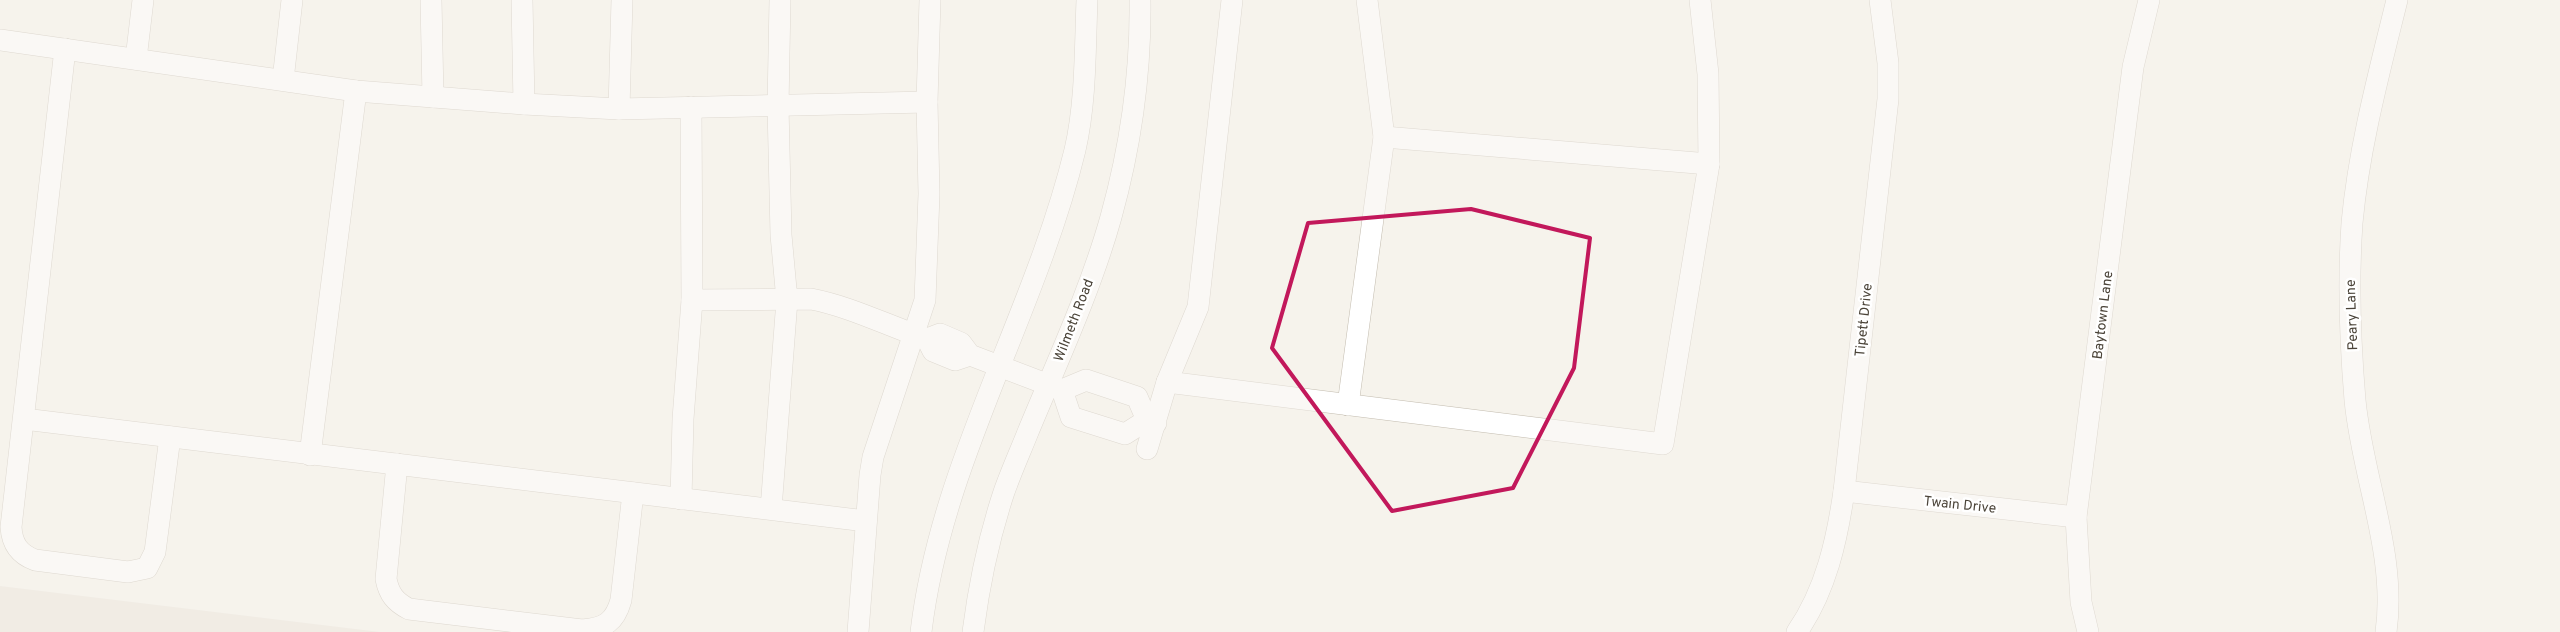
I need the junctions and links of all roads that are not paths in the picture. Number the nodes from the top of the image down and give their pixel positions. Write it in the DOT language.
graph roads {
  1 [pos="143,0"];
  2 [pos="292,0"];
  3 [pos="431,0"];
  4 [pos="522,0"];
  5 [pos="622,0"];
  6 [pos="780,0"];
  7 [pos="930,0"];
  8 [pos="1087,0"];
  9 [pos="1140,0"];
  10 [pos="1232,0"];
  11 [pos="1367,0"];
  12 [pos="1700,0"];
  13 [pos="1880,0"];
  14 [pos="2149,0"];
  15 [pos="2397,0"];
  16 [pos="0,40"];
  17 [pos="65,49"];
  18 [pos="136,59"];
  19 [pos="282,80"];
  20 [pos="356,90"];
  21 [pos="433,97"];
  22 [pos="927,102"];
  23 [pos="524,104"];
  24 [pos="778,106"];
  25 [pos="691,107"];
  26 [pos="618,109"];
  27 [pos="1384,137"];
  28 [pos="1709,164"];
  29 [pos="692,300"];
  30 [pos="787,300"];
  31 [pos="921,337"];
  32 [pos="1000,364"];
  33 [pos="1166,382"];
  34 [pos="1055,387"];
  35 [pos="1348,405"];
  36 [pos="24,419"];
  37 [pos="1151,421"];
  38 [pos="170,437"];
  39 [pos="1147,449"];
  40 [pos="310,455"];
  41 [pos="397,464"];
  42 [pos="1844,491"];
  43 [pos="632,493"];
  44 [pos="681,499"];
  45 [pos="771,509"];
  46 [pos="2076,517"];
  47 [pos="866,521"];
  48 [pos="858,632"];
  49 [pos="922,632"];
  50 [pos="973,632"];
  51 [pos="1797,632"];
  52 [pos="2088,632"];
  53 [pos="2386,632"];
  1 -- 18 [label="street"];
  2 -- 19 [label="street"];
  3 -- 21 [label="street"];
  4 -- 23 [label="street"];
  5 -- 26 [label="street"];
  6 -- 24 [label="street"];
  7 -- 22 [label="street"];
  8 -- 32 [label="street"];
  9 -- 34 [label="street, Wilmeth Road"];
  10 -- 33 [label="street"];
  11 -- 27 [label="street"];
  12 -- 28 [label="street"];
  13 -- 42 [label="street, Tipett Drive"];
  14 -- 46 [label="street, Baytown Lane"];
  15 -- 53 [label="street, Peary Lane"];
  16 -- 17 [label="street"];
  17 -- 18 [label="street"];
  17 -- 36 [label="street"];
  18 -- 19 [label="street"];
  19 -- 20 [label="street"];
  20 -- 21 [label="street"];
  20 -- 40 [label="street"];
  21 -- 23 [label="street"];
  22 -- 24 [label="street"];
  22 -- 31 [label="street"];
  23 -- 26 [label="street"];
  24 -- 25 [label="street"];
  24 -- 30 [label="street"];
  25 -- 26 [label="street"];
  25 -- 29 [label="street"];
  27 -- 28 [label="street"];
  27 -- 35 [label="street"];
  28 -- 35 [label="street"];
  29 -- 30 [label="street"];
  29 -- 44 [label="street"];
  30 -- 31 [label="street"];
  30 -- 45 [label="street"];
  31 -- 32 [label="street"];
  31 -- 47 [label="street"];
  32 -- 34 [label="street"];
  32 -- 49 [label="street"];
  33 -- 35 [label="street"];
  33 -- 37 [label="street"];
  34 -- 37 [label="street"];
  34 -- 37 [label="street"];
  34 -- 50 [label="street, Wilmeth Road"];
  36 -- 38 [label="street"];
  36 -- 38 [label="street"];
  37 -- 39 [label="street"];
  38 -- 40 [label="street"];
  40 -- 41 [label="street"];
  41 -- 43 [label="street"];
  41 -- 43 [label="street"];
  42 -- 46 [label="street, Twain Drive"];
  42 -- 51 [label="street, Tipett Drive"];
  43 -- 44 [label="street"];
  44 -- 45 [label="street"];
  45 -- 47 [label="street"];
  46 -- 52 [label="street, Baytown Lane"];
  47 -- 48 [label="street"];
}
